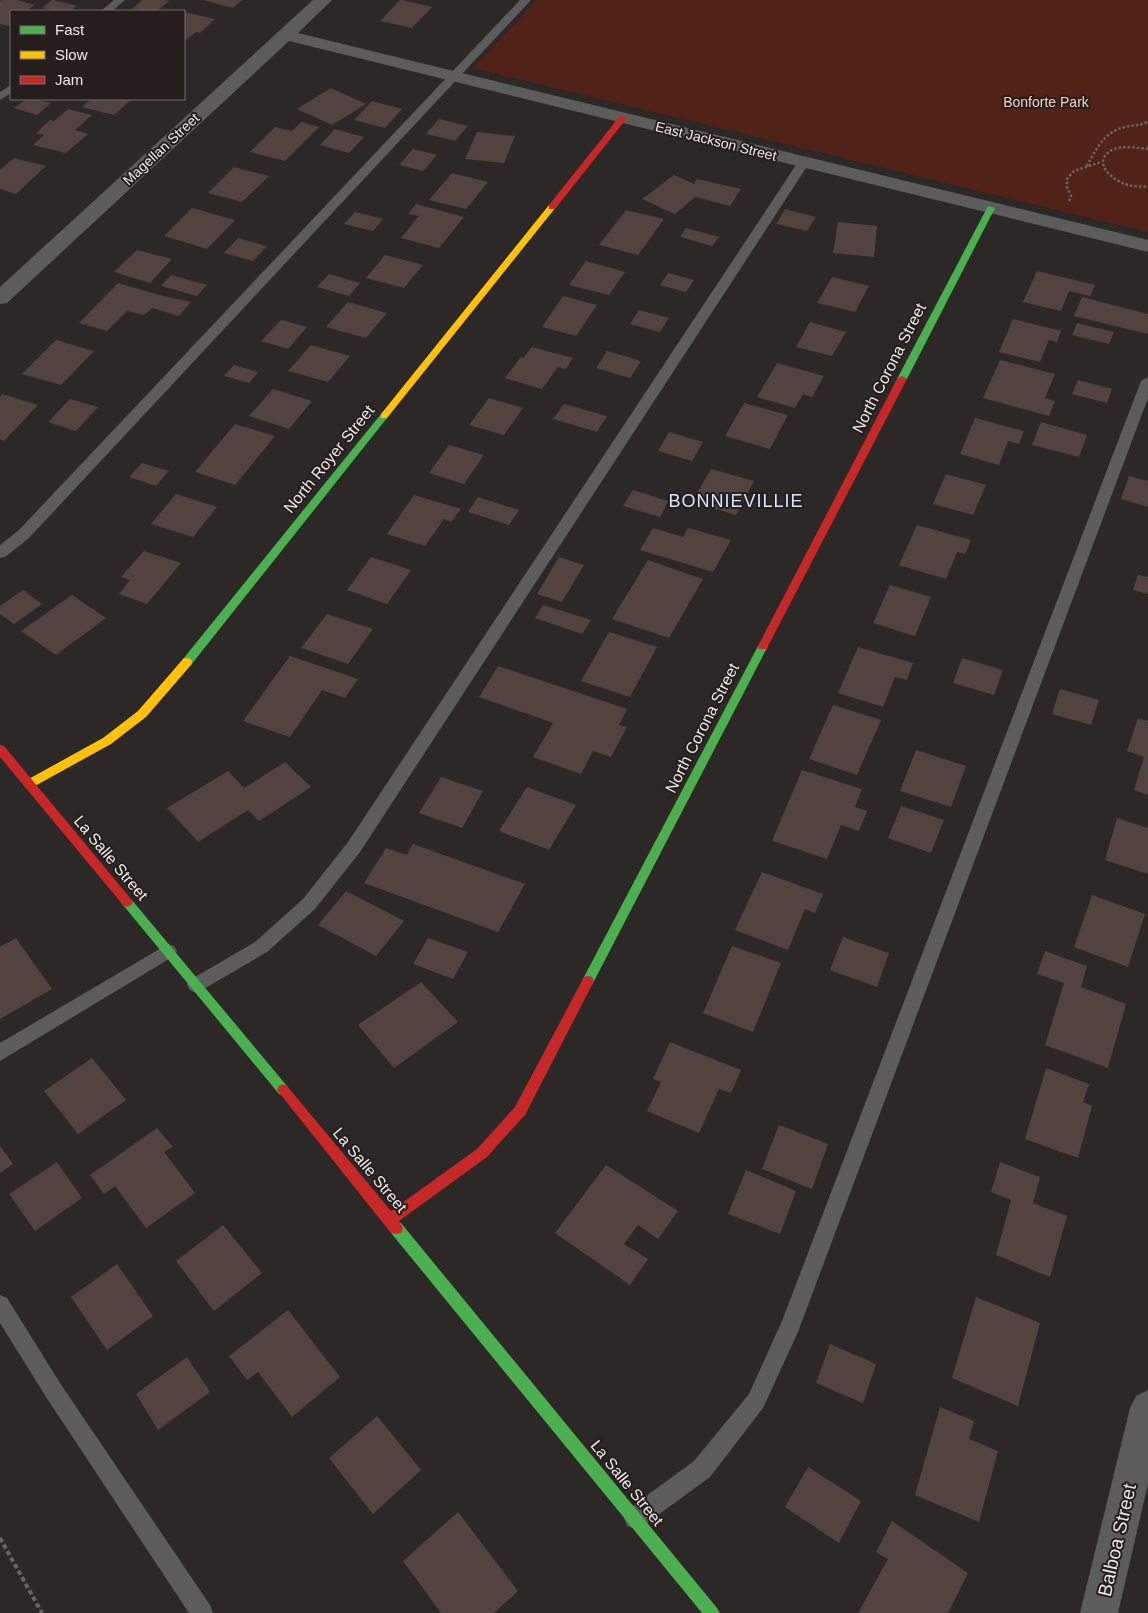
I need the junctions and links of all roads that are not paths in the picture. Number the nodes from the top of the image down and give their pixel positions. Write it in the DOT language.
graph roads {
  1 [pos="120,0"];
  2 [pos="323,0"];
  3 [pos="526,0"];
  4 [pos="107,10"];
  5 [pos="285,35"];
  6 [pos="454,77"];
  7 [pos="10,89"];
  8 [pos="0,97"];
  9 [pos="623,118"];
  10 [pos="804,162"];
  11 [pos="991,208"];
  12 [pos="1148,246"];
  13 [pos="0,298"];
  14 [pos="1148,381"];
  15 [pos="0,553"];
  16 [pos="0,749"];
  17 [pos="29,784"];
  18 [pos="168,951"];
  19 [pos="196,985"];
  20 [pos="0,1053"];
  21 [pos="390,1220"];
  22 [pos="0,1306"];
  23 [pos="1148,1408"];
  24 [pos="635,1518"];
  25 [pos="202,1613"];
  26 [pos="712,1613"];
  27 [pos="1099,1613"];
  1 -- 4 [label="lane"];
  2 -- 5 [label="street, Magellan Street"];
  3 -- 6 [label="lane"];
  5 -- 6 [label="street, East Jackson Street"];
  5 -- 13 [label="street, Magellan Street"];
  6 -- 9 [label="street, East Jackson Street"];
  6 -- 15 [label="lane"];
  7 -- 8 [label="lane"];
  9 -- 10 [label="street, East Jackson Street"];
  9 -- 17 [label="street, North Royer Street"];
  10 -- 11 [label="street, East Jackson Street"];
  10 -- 19 [label="lane"];
  11 -- 12 [label="street, East Jackson Street"];
  11 -- 21 [label="street, North Corona Street"];
  14 -- 24 [label="lane"];
  16 -- 17 [label="street, La Salle Street"];
  17 -- 18 [label="street, La Salle Street"];
  18 -- 19 [label="street, La Salle Street"];
  18 -- 20 [label="lane"];
  19 -- 21 [label="street, La Salle Street"];
  21 -- 24 [label="street, La Salle Street"];
  22 -- 25 [label="lane"];
  23 -- 27 [label="street, Balboa Street"];
  24 -- 26 [label="street, La Salle Street"];
}
